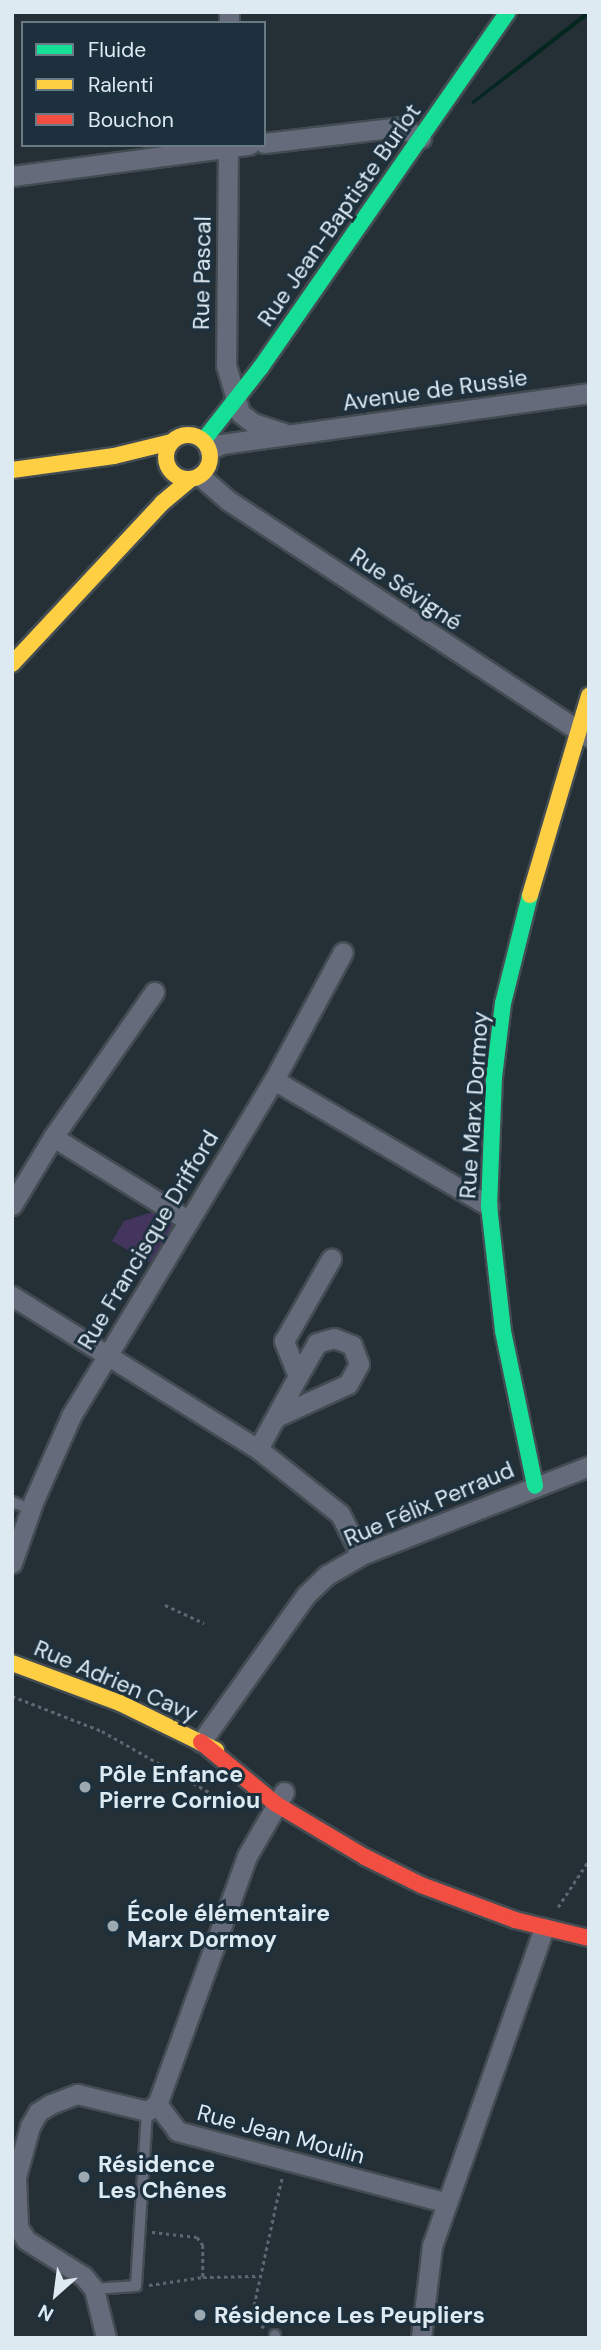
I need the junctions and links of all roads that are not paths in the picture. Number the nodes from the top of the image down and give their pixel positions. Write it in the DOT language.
graph roads {
  1 [pos="508,12"];
  2 [pos="421,138"];
  3 [pos="266,144"];
  4 [pos="221,147"];
  5 [pos="228,147"];
  6 [pos="12,176"];
  7 [pos="589,393"];
  8 [pos="237,399"];
  9 [pos="288,435"];
  10 [pos="171,442"];
  11 [pos="206,445"];
  12 [pos="114,456"];
  13 [pos="167,466"];
  14 [pos="12,470"];
  15 [pos="194,478"];
  16 [pos="162,503"];
  17 [pos="12,664"];
  18 [pos="589,696"];
  19 [pos="583,735"];
  20 [pos="343,952"];
  21 [pos="153,992"];
  22 [pos="274,1080"];
  23 [pos="53,1137"];
  24 [pos="12,1205"];
  25 [pos="489,1206"];
  26 [pos="189,1221"];
  27 [pos="331,1259"];
  28 [pos="12,1296"];
  29 [pos="107,1354"];
  30 [pos="298,1376"];
  31 [pos="275,1417"];
  32 [pos="258,1449"];
  33 [pos="589,1466"];
  34 [pos="535,1486"];
  35 [pos="12,1502"];
  36 [pos="31,1509"];
  37 [pos="361,1555"];
  38 [pos="12,1563"];
  39 [pos="12,1663"];
  40 [pos="201,1742"];
  41 [pos="280,1798"];
  42 [pos="544,1928"];
  43 [pos="589,1938"];
  44 [pos="152,2107"];
  45 [pos="447,2203"];
  46 [pos="94,2290"];
  47 [pos="106,2338"];
  48 [pos="422,2338"];
  1 -- 2 [label="street, Rue Jean-Baptiste Burlot"];
  2 -- 3 [label="street"];
  2 -- 8 [label="street, Rue Jean-Baptiste Burlot"];
  4 -- 6 [label="street"];
  5 -- 8 [label="street, Rue Pascal"];
  7 -- 9 [label="street, Avenue de Russie"];
  8 -- 9 [label="street, Avenue de Russie"];
  8 -- 11 [label="street, Rue Jean-Baptiste Burlot"];
  9 -- 11 [label="street, Avenue de Russie"];
  10 -- 11 [label="street"];
  10 -- 12 [label="street"];
  10 -- 13 [label="street"];
  11 -- 15 [label="street"];
  12 -- 13 [label="street"];
  12 -- 14 [label="street"];
  13 -- 15 [label="street"];
  13 -- 16 [label="street"];
  15 -- 16 [label="street"];
  15 -- 19 [label="street, Rue Sévigné"];
  16 -- 17 [label="street"];
  18 -- 19 [label="street, Rue Marx Dormoy"];
  19 -- 25 [label="street, Rue Marx Dormoy"];
  20 -- 22 [label="street, Rue Francisque Drifford"];
  21 -- 23 [label="street"];
  22 -- 25 [label="street"];
  22 -- 26 [label="street, Rue Francisque Drifford"];
  23 -- 24 [label="street"];
  23 -- 26 [label="street"];
  25 -- 34 [label="street, Rue Marx Dormoy"];
  26 -- 29 [label="street, Rue Francisque Drifford"];
  27 -- 30 [label="street"];
  28 -- 29 [label="street"];
  29 -- 32 [label="street"];
  29 -- 36 [label="street, Rue Francisque Drifford"];
  30 -- 31 [label="street"];
  30 -- 31 [label="street"];
  31 -- 32 [label="street"];
  32 -- 37 [label="street"];
  33 -- 34 [label="street, Rue Félix Perraud"];
  34 -- 37 [label="street, Rue Félix Perraud"];
  35 -- 36 [label="lane"];
  36 -- 38 [label="street, Rue Francisque Drifford"];
  37 -- 40 [label="street, Rue Félix Perraud"];
  39 -- 40 [label="street, Rue Adrien Cavy"];
  40 -- 41 [label="street, Rue Adrien Cavy"];
  41 -- 42 [label="street, Rue Adrien Cavy"];
  41 -- 44 [label="street"];
  42 -- 43 [label="street, Rue Adrien Cavy"];
  42 -- 45 [label="street"];
  44 -- 45 [label="street, Rue Jean Moulin"];
  44 -- 46 [label="lane"];
  44 -- 46 [label="street"];
  45 -- 48 [label="street"];
  46 -- 47 [label="street"];
}
